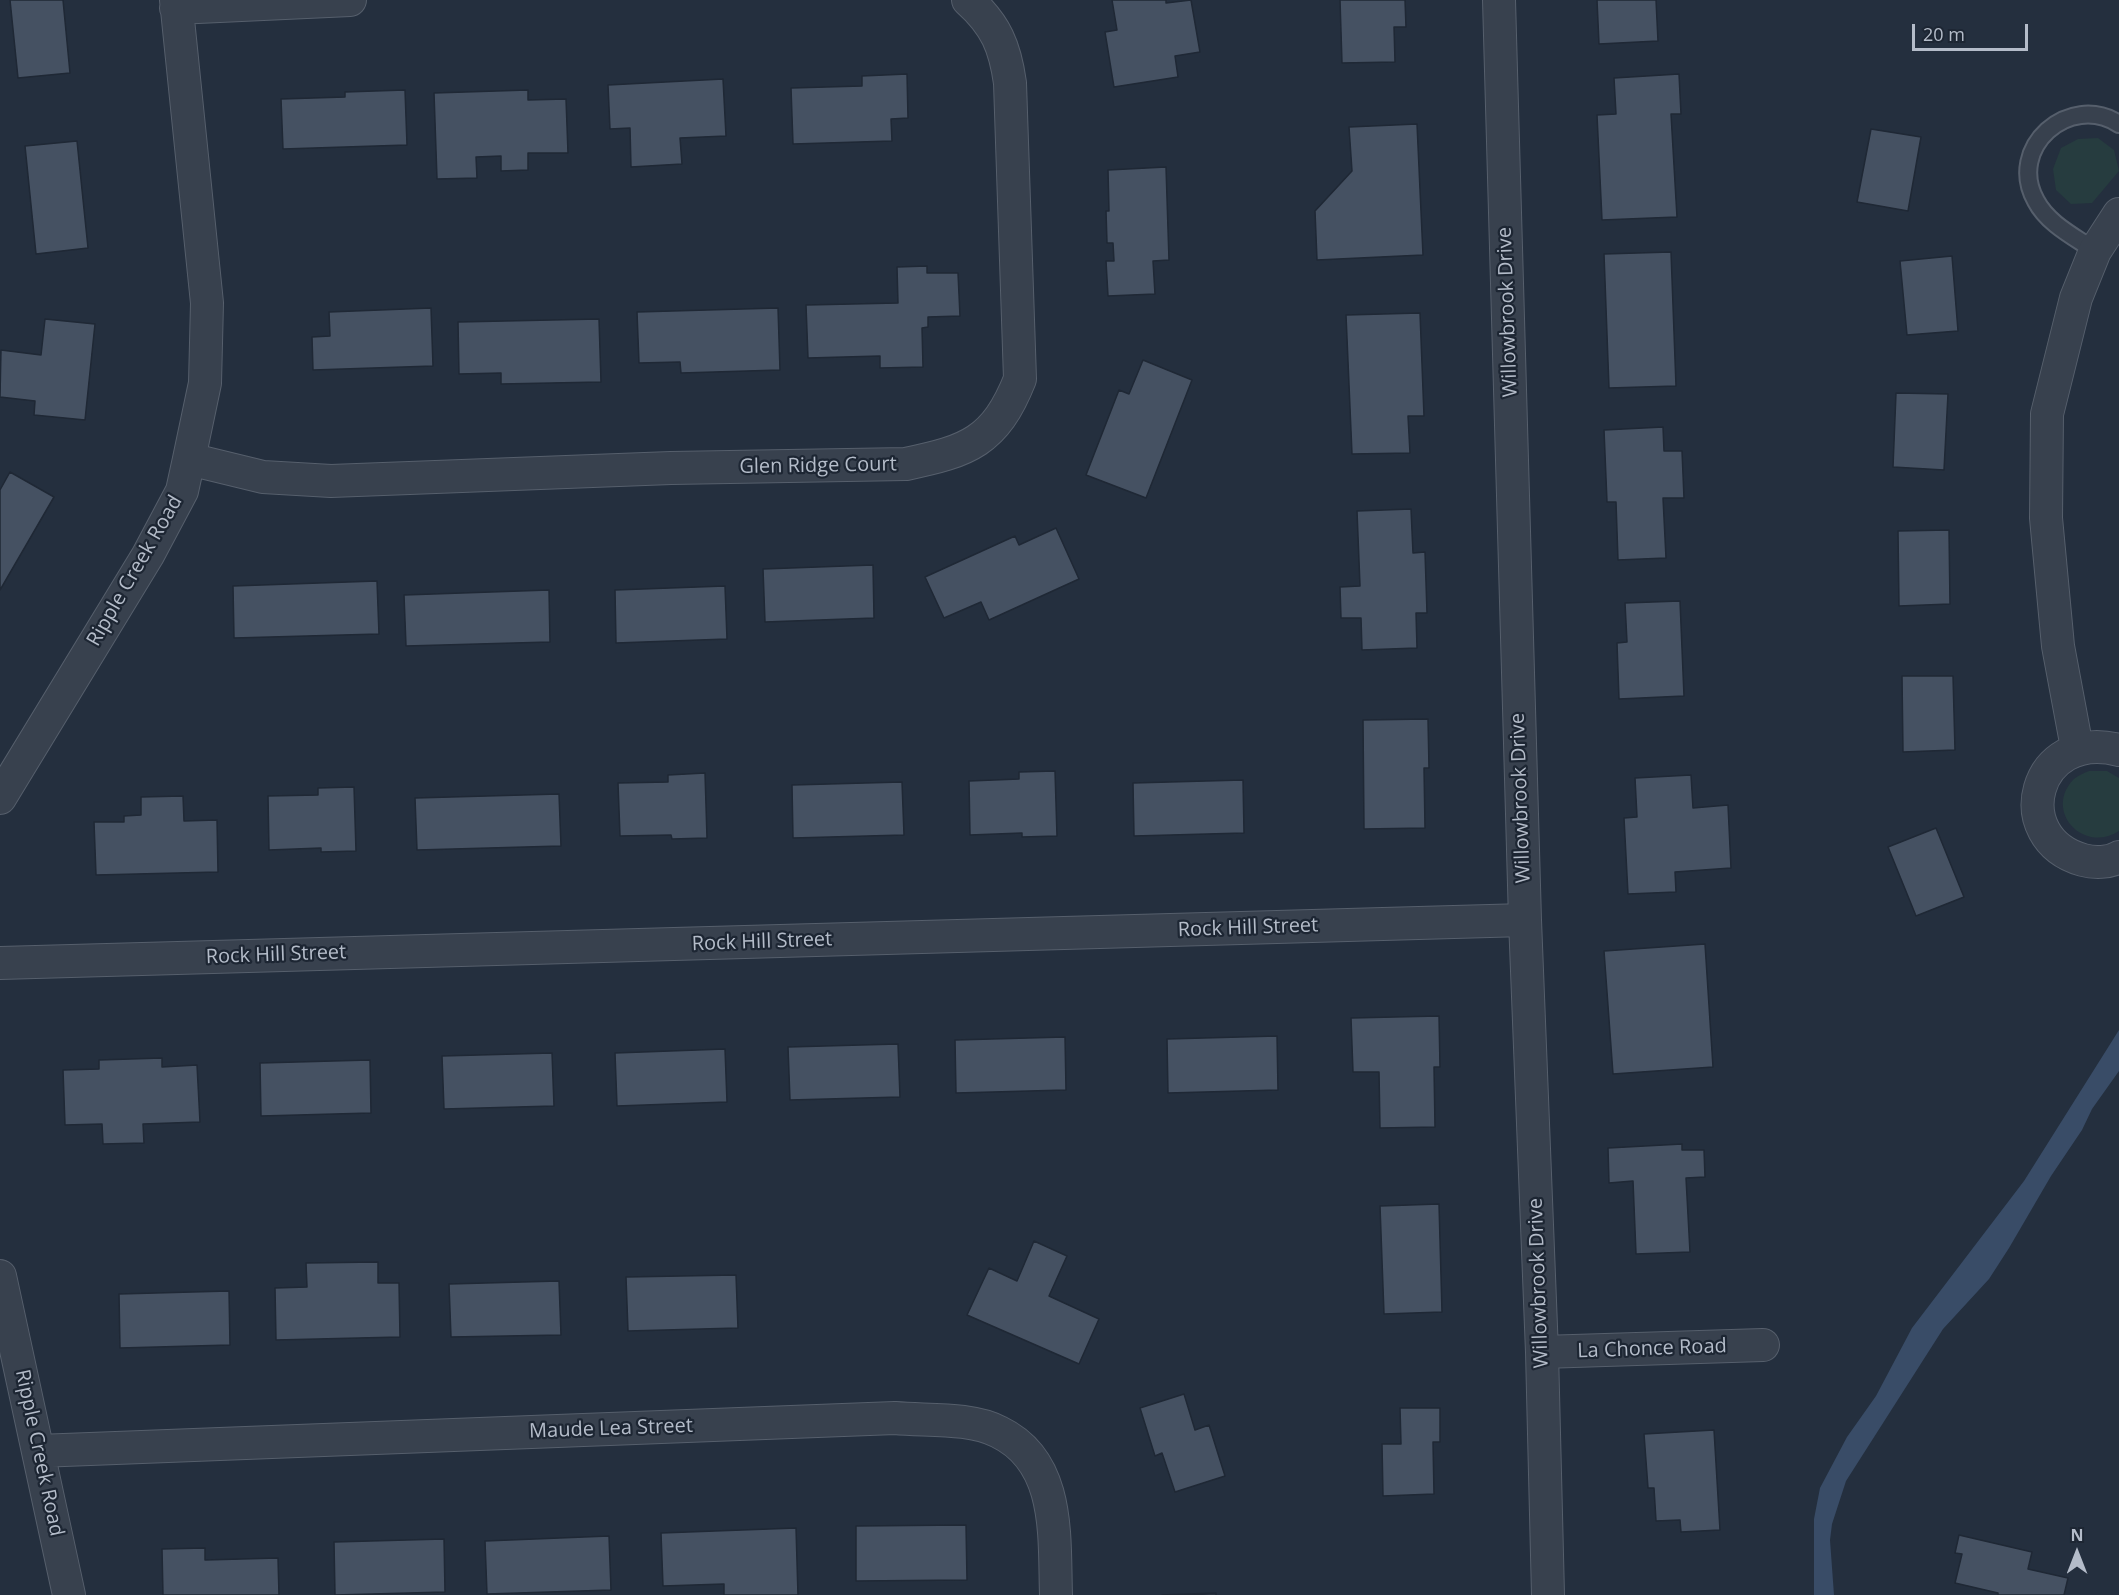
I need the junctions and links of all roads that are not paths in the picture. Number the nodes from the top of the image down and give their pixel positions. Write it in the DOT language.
graph roads {
  1 [pos="350,0"];
  2 [pos="968,0"];
  3 [pos="1499,0"];
  4 [pos="176,4"];
  5 [pos="2119,123"];
  6 [pos="2119,214"];
  7 [pos="2095,251"];
  8 [pos="189,459"];
  9 [pos="2078,748"];
  10 [pos="2119,750"];
  11 [pos="0,798"];
  12 [pos="2119,857"];
  13 [pos="1524,920"];
  14 [pos="0,963"];
  15 [pos="0,1276"];
  16 [pos="1763,1345"];
  17 [pos="1542,1352"];
  18 [pos="38,1451"];
  19 [pos="69,1595"];
  20 [pos="1056,1595"];
  21 [pos="1548,1595"];
  1 -- 4 [label="street"];
  2 -- 8 [label="street, Glen Ridge Court"];
  3 -- 13 [label="street, Willowbrook Drive"];
  4 -- 8 [label="street, Ripple Creek Road"];
  5 -- 7 [label="lane"];
  6 -- 7 [label="street"];
  7 -- 9 [label="street"];
  8 -- 11 [label="street, Ripple Creek Road"];
  9 -- 10 [label="street"];
  9 -- 12 [label="street"];
  13 -- 14 [label="street, Rock Hill Street"];
  13 -- 17 [label="street, Willowbrook Drive"];
  15 -- 18 [label="street, Ripple Creek Road"];
  16 -- 17 [label="street, La Chonce Road"];
  17 -- 21 [label="street, Willowbrook Drive"];
  18 -- 19 [label="street, Ripple Creek Road"];
  18 -- 20 [label="street, Maude Lea Street"];
}
